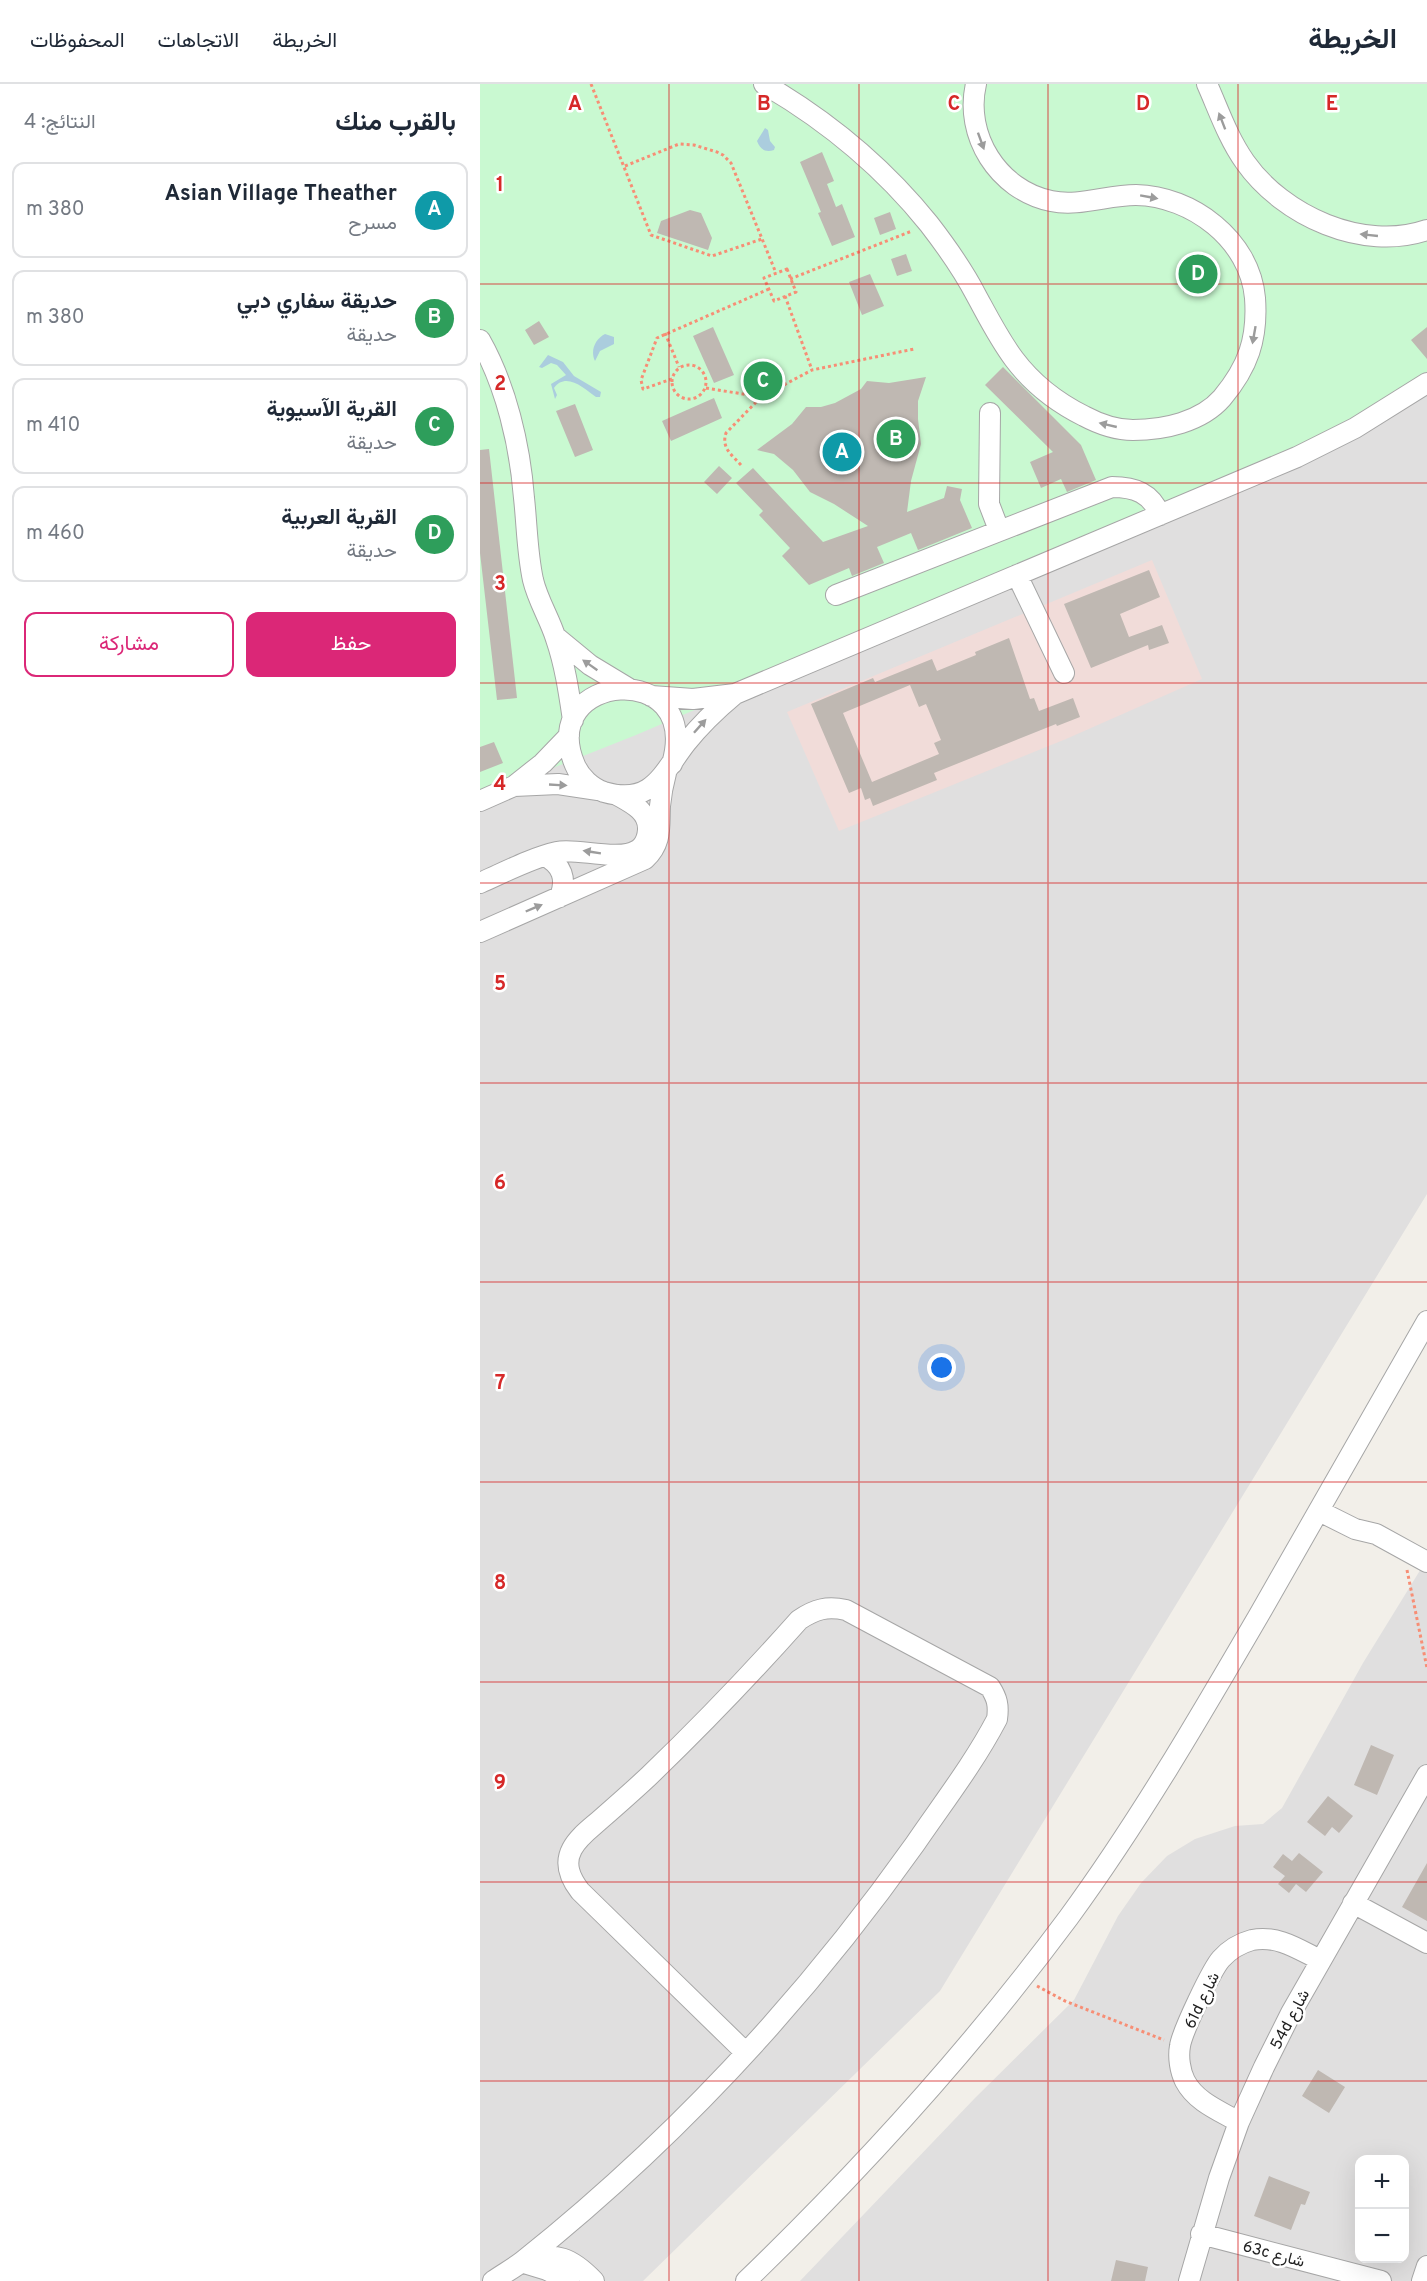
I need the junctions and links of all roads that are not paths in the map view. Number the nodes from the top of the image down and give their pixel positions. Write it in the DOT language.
graph roads {
  1 [pos="976,84"];
  2 [pos="1206,84"];
  3 [pos="770,86"];
  4 [pos="1427,230"];
  5 [pos="480,340"];
  6 [pos="1427,383"];
  7 [pos="990,413"];
  8 [pos="1160,515"];
  9 [pos="999,530"];
  10 [pos="1017,575"];
  11 [pos="836,595"];
  12 [pos="556,637"];
  13 [pos="1064,674"];
  14 [pos="628,688"];
  15 [pos="735,694"];
  16 [pos="651,696"];
  17 [pos="571,728"];
  18 [pos="669,768"];
  19 [pos="514,786"];
  20 [pos="609,793"];
  21 [pos="480,801"];
  22 [pos="545,856"];
  23 [pos="480,883"];
  24 [pos="560,897"];
  25 [pos="480,932"];
  26 [pos="1427,1321"];
  27 [pos="1322,1505"];
  28 [pos="1427,1562"];
  29 [pos="1427,1775"];
  30 [pos="1353,1903"];
  31 [pos="1427,1943"];
  32 [pos="1320,1960"];
  33 [pos="745,2052"];
  34 [pos="1239,2122"];
  35 [pos="1201,2234"];
  36 [pos="521,2263"];
  37 [pos="1427,2266"];
  38 [pos="493,2281"];
  39 [pos="569,2281"];
  40 [pos="594,2281"];
  41 [pos="746,2281"];
  42 [pos="1189,2281"];
  43 [pos="1381,2281"];
  44 [pos="1422,2281"];
  1 -- 3 [label="street, one-way"];
  4 -- 2 [label="street, one-way"];
  5 -- 12 [label="street"];
  6 -- 8 [label="street"];
  7 -- 9 [label="street"];
  8 -- 9 [label="street"];
  8 -- 10 [label="street"];
  9 -- 11 [label="street"];
  10 -- 13 [label="street"];
  10 -- 15 [label="street"];
  14 -- 12 [label="street, one-way"];
  12 -- 17 [label="street"];
  14 -- 16 [label="street"];
  14 -- 17 [label="street"];
  15 -- 16 [label="street"];
  18 -- 15 [label="street, one-way"];
  16 -- 18 [label="street"];
  17 -- 19 [label="street"];
  17 -- 20 [label="street"];
  18 -- 20 [label="street"];
  18 -- 24 [label="street"];
  19 -- 20 [label="street, one-way"];
  19 -- 21 [label="street"];
  20 -- 22 [label="street, one-way"];
  22 -- 23 [label="street"];
  22 -- 24 [label="street"];
  25 -- 24 [label="street, one-way"];
  26 -- 27 [label="street"];
  27 -- 28 [label="street"];
  27 -- 41 [label="street"];
  29 -- 30 [label="street, 54d شارع"];
  30 -- 31 [label="street"];
  30 -- 32 [label="street, 54d شارع"];
  32 -- 34 [label="street, 54d شارع"];
  32 -- 34 [label="street, 61d شارع"];
  33 -- 33 [label="street"];
  33 -- 36 [label="street"];
  34 -- 35 [label="street, 54d شارع"];
  35 -- 42 [label="street, 54d شارع"];
  35 -- 43 [label="street, 63c شارع"];
  36 -- 38 [label="street"];
  36 -- 39 [label="street"];
  36 -- 40 [label="street"];
  37 -- 44 [label="street"];
}
